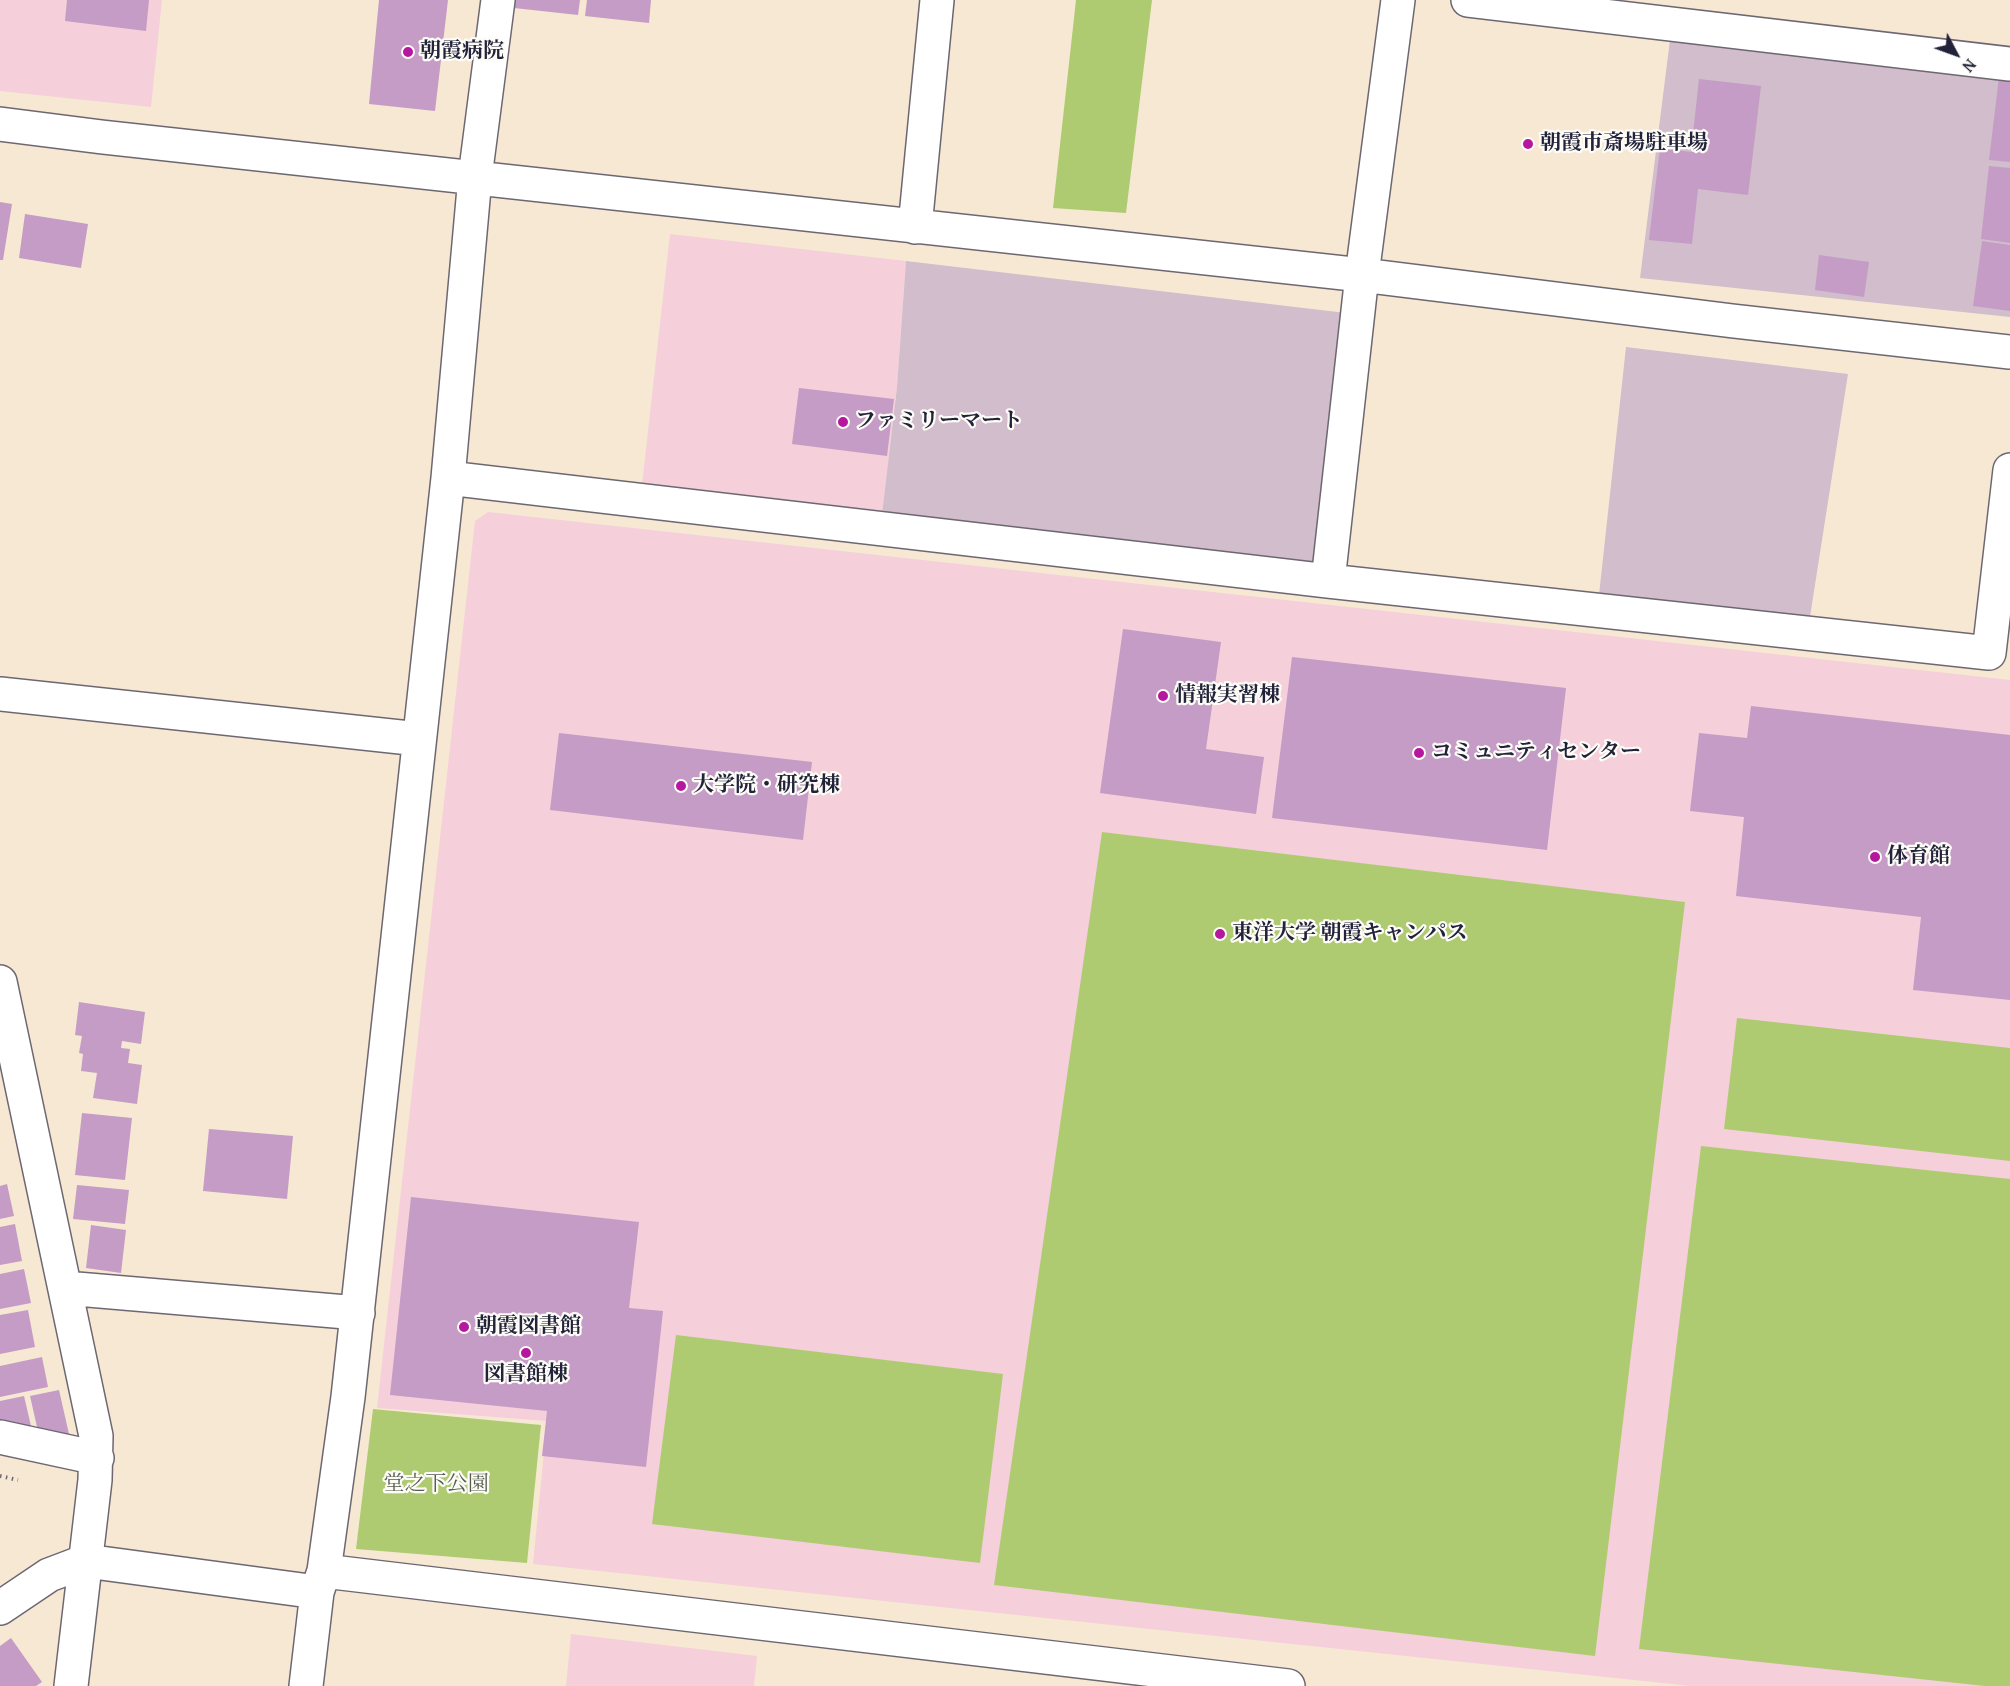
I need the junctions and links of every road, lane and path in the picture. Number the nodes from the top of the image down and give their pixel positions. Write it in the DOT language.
graph roads {
  1 [pos="498,0"];
  2 [pos="937,0"];
  3 [pos="1398,0"];
  4 [pos="1468,0"];
  5 [pos="2010,63"];
  6 [pos="0,124"];
  7 [pos="475,177"];
  8 [pos="915,227"];
  9 [pos="1362,275"];
  10 [pos="2010,352"];
  11 [pos="2010,470"];
  12 [pos="448,478"];
  13 [pos="1328,581"];
  14 [pos="0,694"];
  15 [pos="420,739"];
  16 [pos="0,982"];
  17 [pos="65,1288"];
  18 [pos="358,1313"];
  19 [pos="0,1437"];
  20 [pos="97,1458"];
  21 [pos="0,1476"];
  22 [pos="23,1480"];
  23 [pos="86,1561"];
  24 [pos="321,1581"];
  25 [pos="0,1608"];
  26 [pos="71,1686"];
  27 [pos="306,1686"];
  28 [pos="1288,1686"];
  1 -- 7 [label="street"];
  2 -- 8 [label="street"];
  3 -- 9 [label="street"];
  4 -- 5 [label="street"];
  6 -- 7 [label="street"];
  7 -- 8 [label="street"];
  7 -- 12 [label="street"];
  8 -- 9 [label="street"];
  9 -- 10 [label="street"];
  9 -- 13 [label="street"];
  11 -- 13 [label="street"];
  12 -- 13 [label="street"];
  12 -- 15 [label="street"];
  14 -- 15 [label="street"];
  15 -- 18 [label="street"];
  16 -- 17 [label="street"];
  17 -- 18 [label="street"];
  17 -- 20 [label="street"];
  18 -- 24 [label="street"];
  19 -- 20 [label="street"];
  20 -- 23 [label="street"];
  21 -- 22 [label="path"];
  23 -- 24 [label="street"];
  23 -- 25 [label="street"];
  23 -- 26 [label="street"];
  24 -- 27 [label="street"];
  24 -- 28 [label="street"];
}
